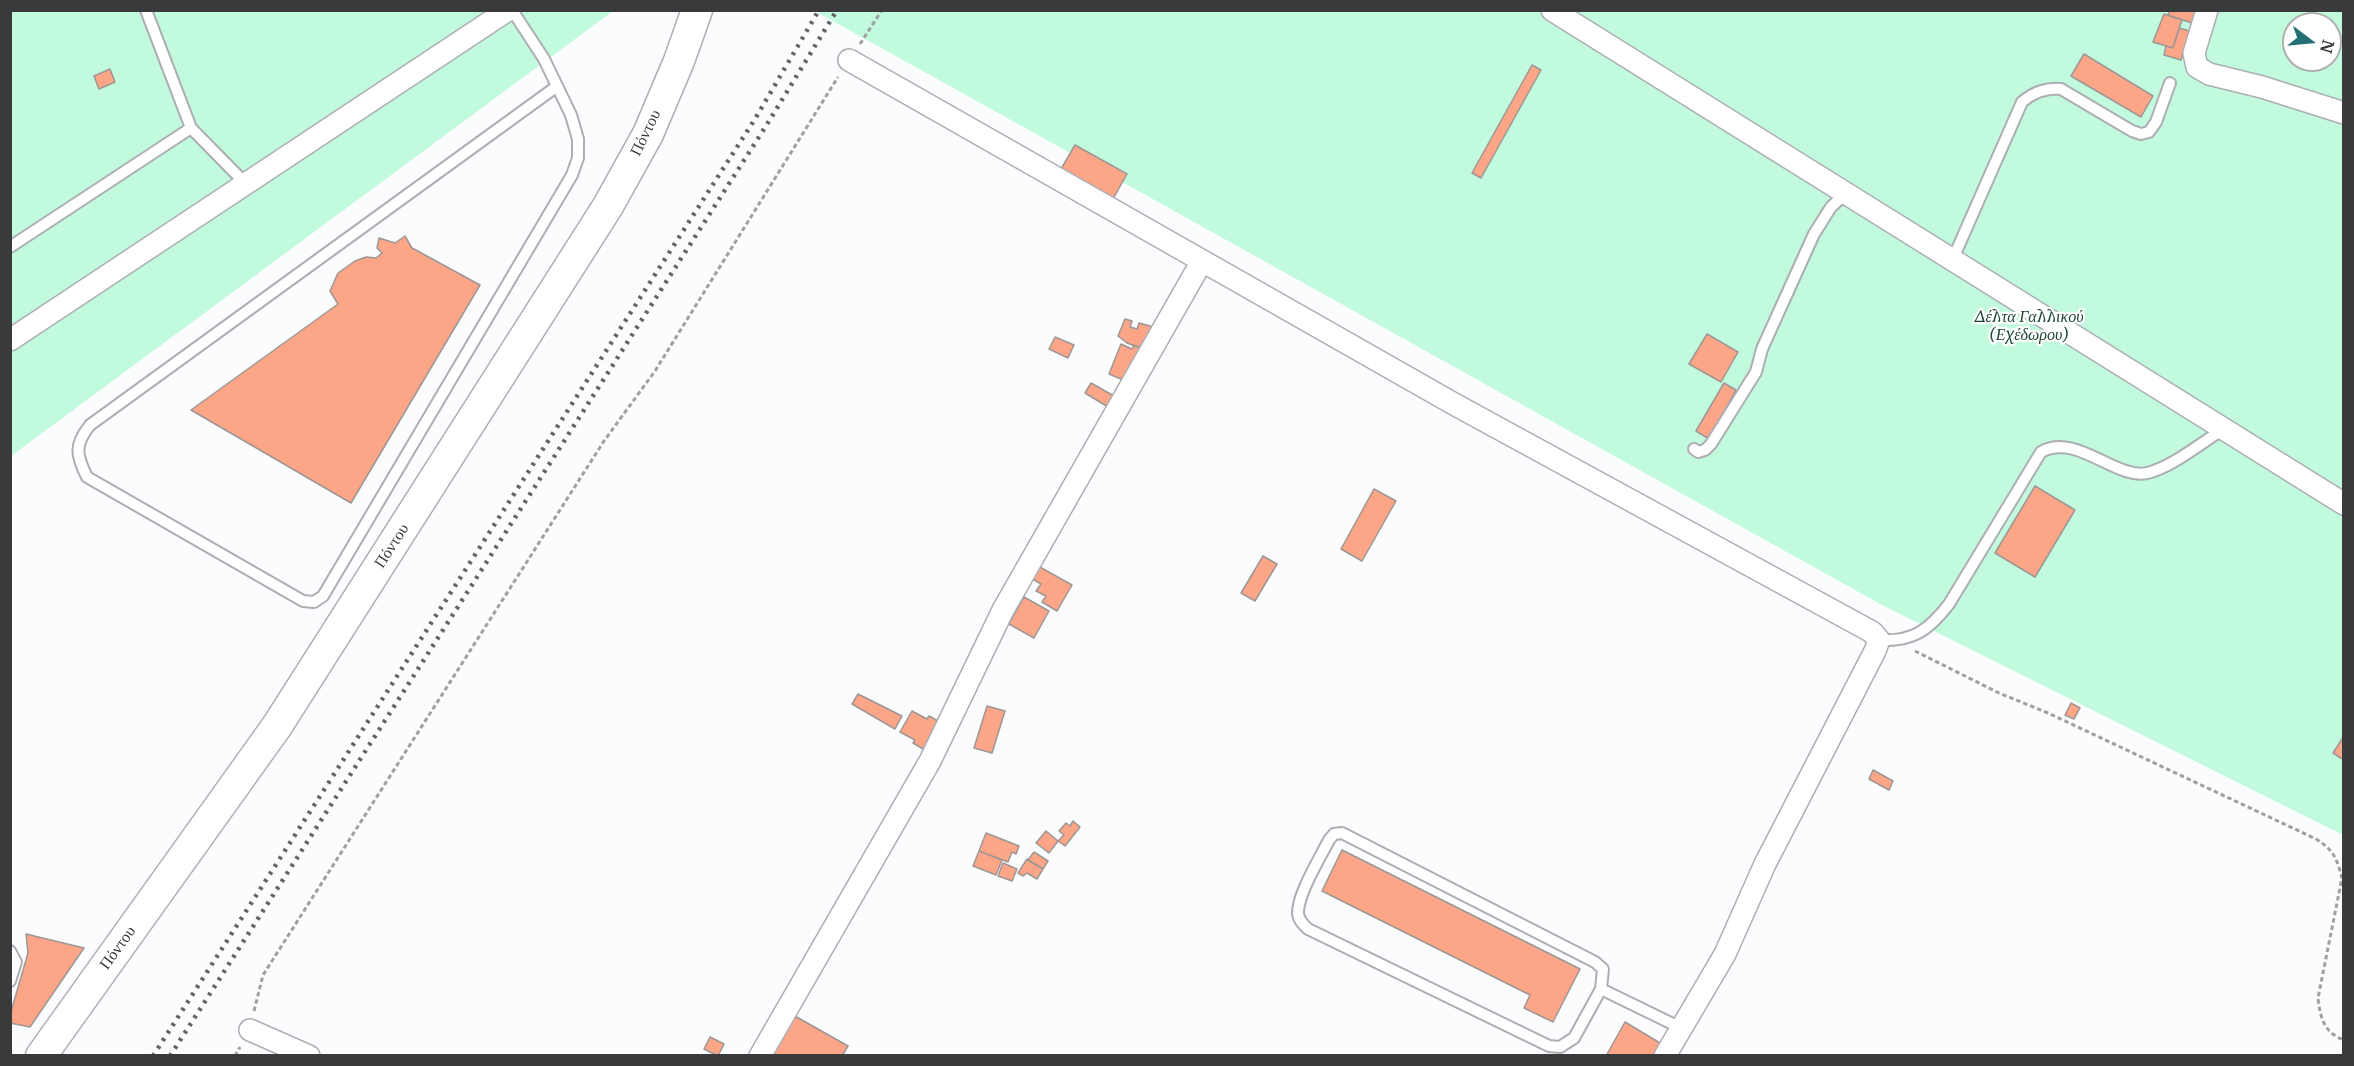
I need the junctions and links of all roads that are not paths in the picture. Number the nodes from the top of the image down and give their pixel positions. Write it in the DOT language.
graph roads {
  1 [pos="146,10"];
  2 [pos="510,10"];
  3 [pos="697,10"];
  4 [pos="1552,10"];
  5 [pos="2207,10"];
  6 [pos="849,60"];
  7 [pos="2170,83"];
  8 [pos="556,87"];
  9 [pos="2343,113"];
  10 [pos="191,128"];
  11 [pos="246,184"];
  12 [pos="1845,194"];
  13 [pos="10,247"];
  14 [pos="1202,261"];
  15 [pos="1952,261"];
  16 [pos="10,340"];
  17 [pos="2224,429"];
  18 [pos="1694,449"];
  19 [pos="2343,504"];
  20 [pos="1887,640"];
  21 [pos="10,951"];
  22 [pos="10,981"];
  23 [pos="1601,989"];
  24 [pos="1681,1028"];
  25 [pos="250,1030"];
  26 [pos="41,1056"];
  27 [pos="309,1056"];
  28 [pos="760,1056"];
  29 [pos="1665,1056"];
  1 -- 10 [label="lane"];
  2 -- 8 [label="lane"];
  2 -- 11 [label="street"];
  3 -- 26 [label="street, Πόντου"];
  4 -- 12 [label="street"];
  5 -- 9 [label="street"];
  6 -- 14 [label="street"];
  7 -- 15 [label="lane"];
  8 -- 8 [label="lane"];
  10 -- 11 [label="lane"];
  10 -- 13 [label="lane"];
  11 -- 16 [label="street"];
  12 -- 15 [label="street"];
  12 -- 18 [label="lane"];
  14 -- 20 [label="street"];
  14 -- 28 [label="street"];
  15 -- 17 [label="street"];
  17 -- 19 [label="street"];
  17 -- 20 [label="lane"];
  20 -- 24 [label="street"];
  21 -- 22 [label="lane"];
  23 -- 23 [label="lane"];
  23 -- 24 [label="lane"];
  24 -- 29 [label="street"];
  25 -- 27 [label="street"];
}
